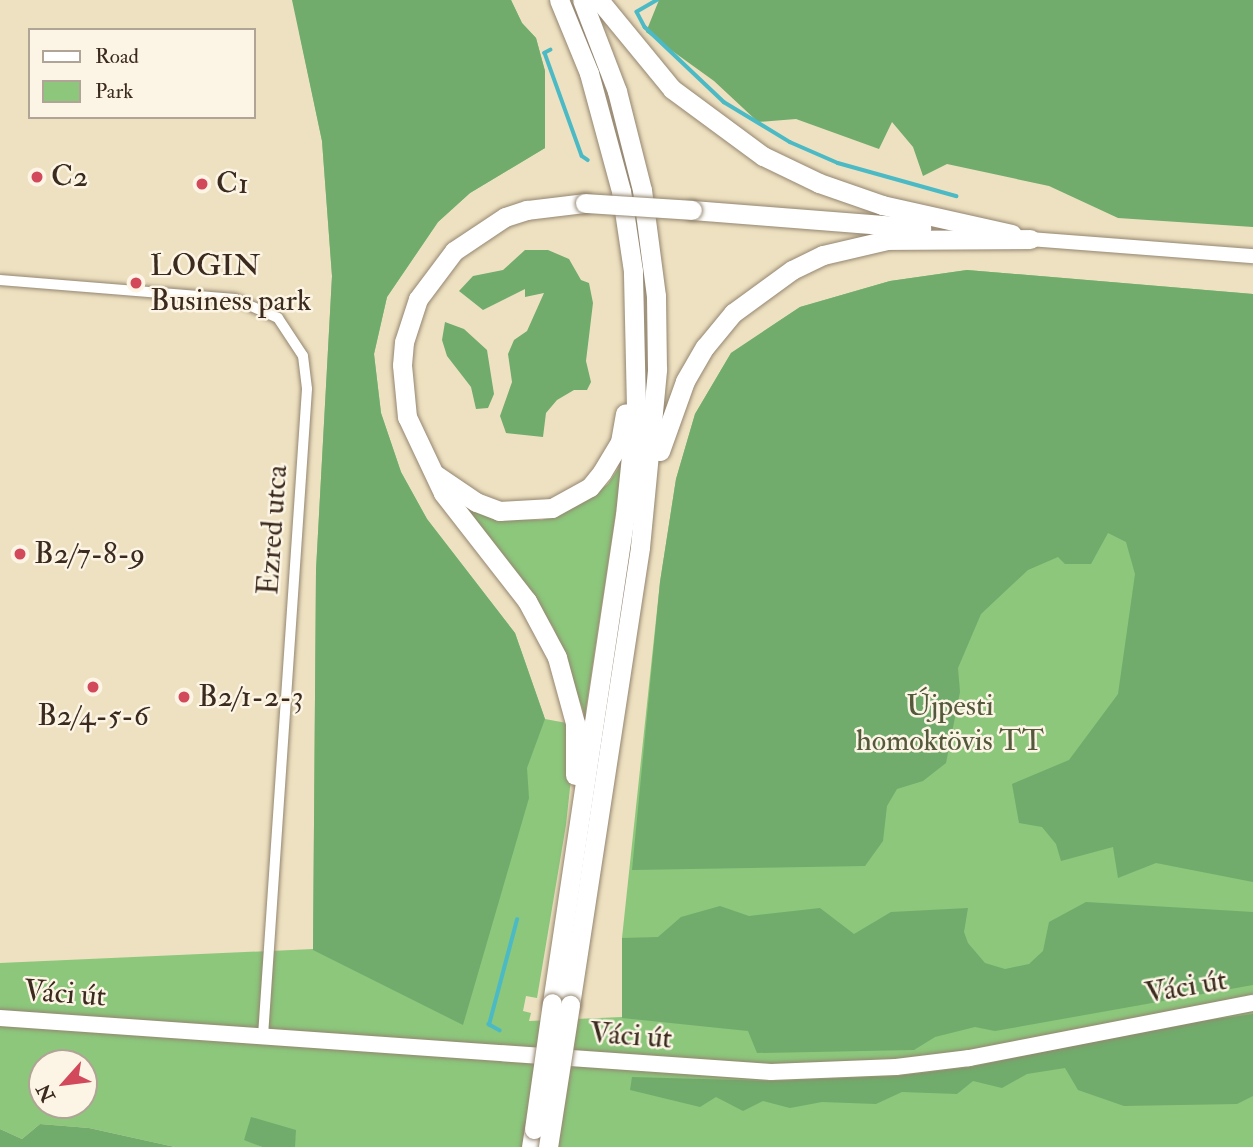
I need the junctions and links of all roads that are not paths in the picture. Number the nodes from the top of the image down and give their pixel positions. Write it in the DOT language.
graph roads {
  1 [pos="559,0"];
  2 [pos="582,0"];
  3 [pos="599,0"];
  4 [pos="1030,239"];
  5 [pos="1253,256"];
  6 [pos="0,280"];
  7 [pos="635,375"];
  8 [pos="432,472"];
  9 [pos="640,547"];
  10 [pos="577,835"];
  11 [pos="1253,1003"];
  12 [pos="561,1004"];
  13 [pos="0,1018"];
  14 [pos="263,1036"];
  15 [pos="531,1147"];
  16 [pos="548,1147"];
  1 -- 7 [label="highway"];
  2 -- 9 [label="highway"];
  3 -- 4 [label="highway"];
  4 -- 5 [label="main road"];
  4 -- 8 [label="highway, bridge"];
  4 -- 9 [label="highway"];
  6 -- 14 [label="street, Ezred utca"];
  7 -- 8 [label="highway"];
  7 -- 10 [label="highway"];
  8 -- 10 [label="highway"];
  9 -- 12 [label="highway"];
  10 -- 12 [label="highway"];
  11 -- 14 [label="main road, Váci út"];
  12 -- 15 [label="highway, bridge"];
  12 -- 16 [label="highway, bridge"];
  13 -- 14 [label="main road, Váci út"];
}
